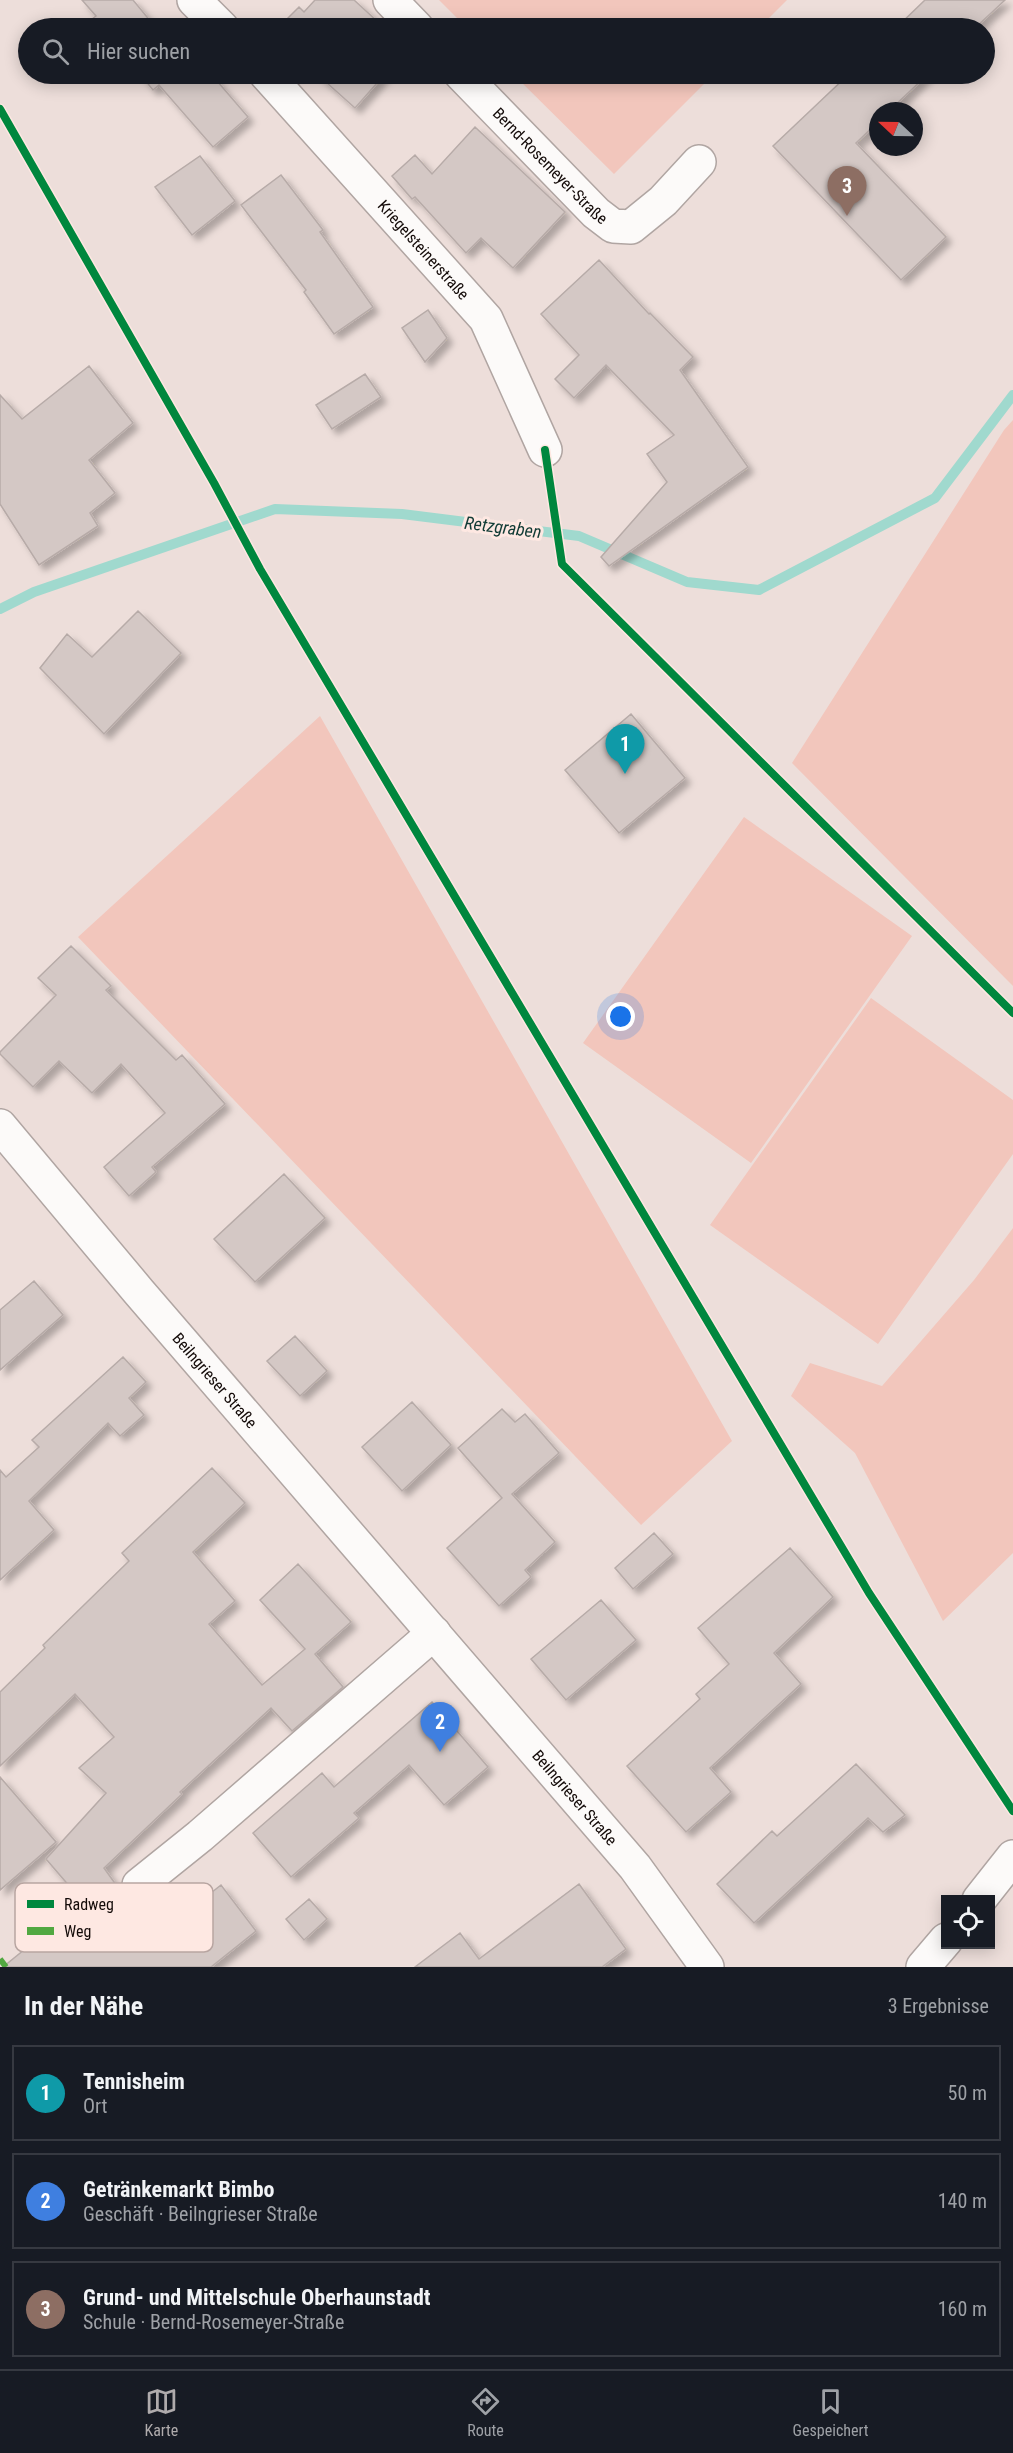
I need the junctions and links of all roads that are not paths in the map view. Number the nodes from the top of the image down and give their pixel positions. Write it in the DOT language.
graph roads {
  1 [pos="194,0"];
  2 [pos="390,0"];
  3 [pos="212,18"];
  4 [pos="407,18"];
  5 [pos="275,84"];
  6 [pos="471,84"];
  7 [pos="699,162"];
  8 [pos="545,450"];
  9 [pos="0,1126"];
  10 [pos="434,1633"];
  11 [pos="1013,1857"];
  12 [pos="141,1883"];
  13 [pos="982,1895"];
  14 [pos="941,1945"];
  15 [pos="707,1967"];
  16 [pos="923,1967"];
  1 -- 3 [label="street"];
  2 -- 4 [label="street"];
  5 -- 8 [label="street, Kriegelsteinerstraße"];
  6 -- 7 [label="street, Bernd-Rosemeyer-Straße"];
  9 -- 10 [label="street, Beilngrieser Straße"];
  10 -- 12 [label="street"];
  10 -- 15 [label="street, Beilngrieser Straße"];
  11 -- 13 [label="street"];
  14 -- 16 [label="street"];
}
